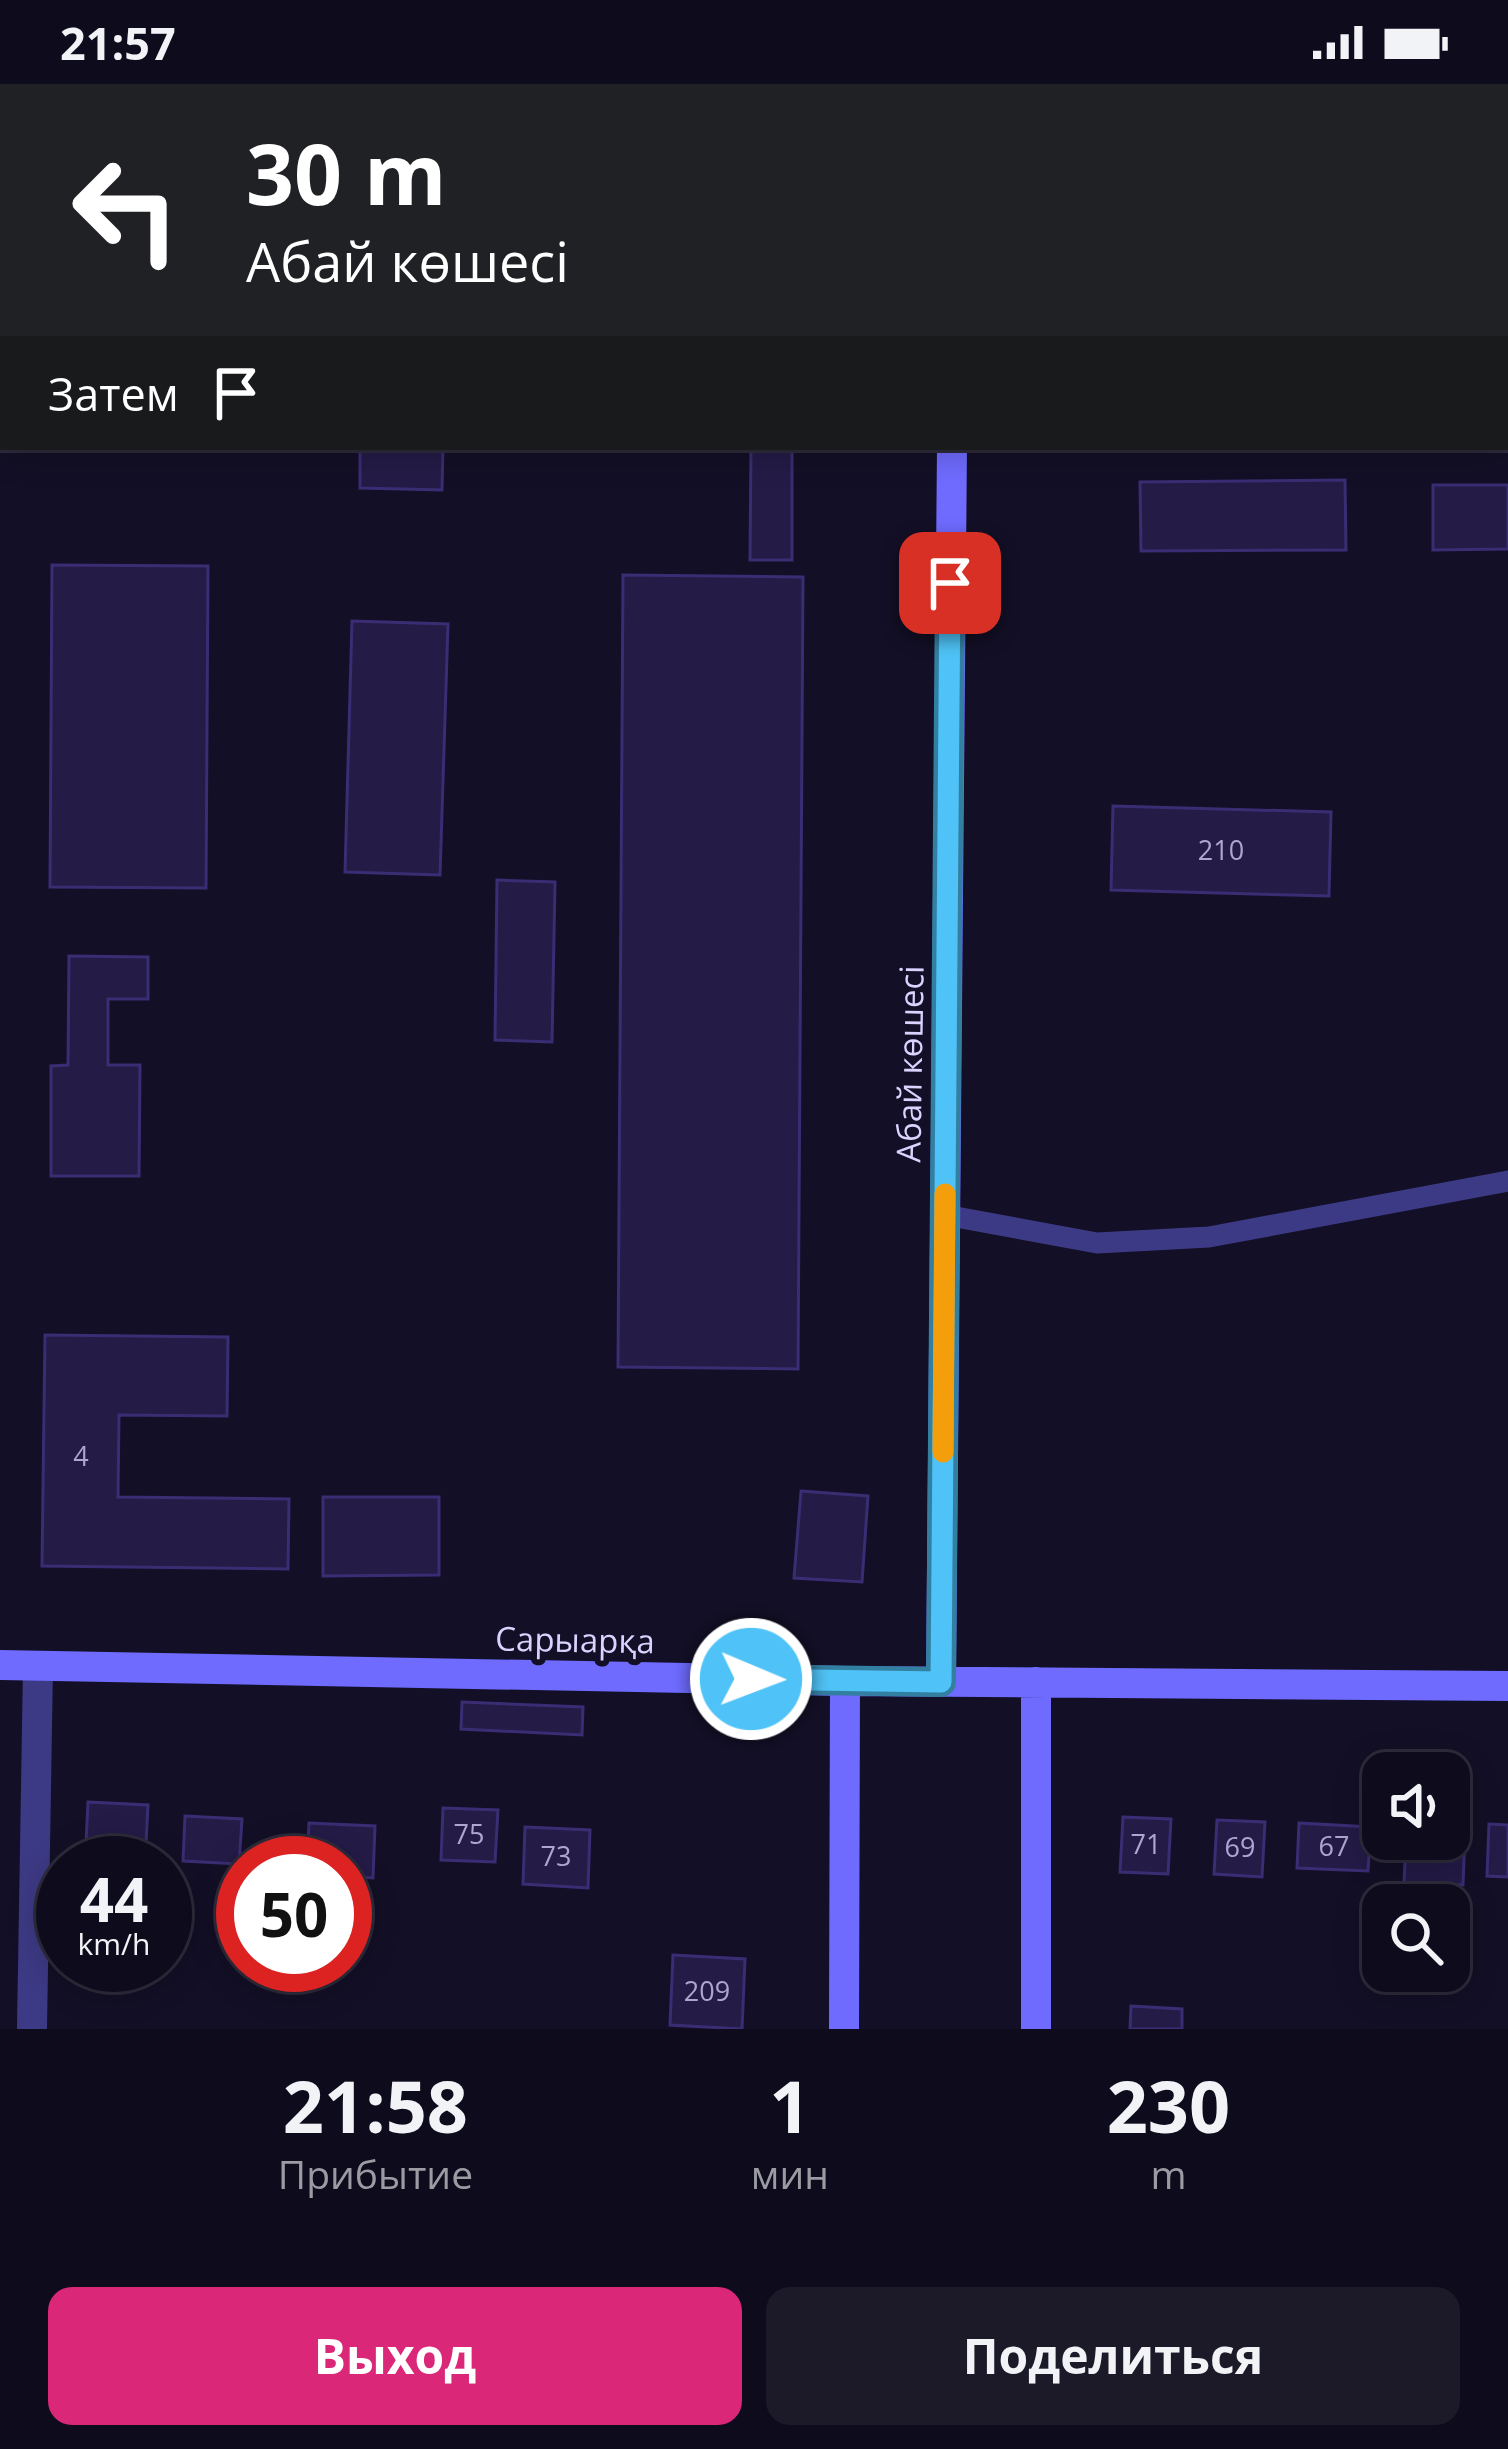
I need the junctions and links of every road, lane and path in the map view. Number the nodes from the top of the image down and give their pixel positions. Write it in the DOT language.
graph roads {
  1 [pos="952,450"];
  2 [pos="1508,1181"];
  3 [pos="945,1215"];
  4 [pos="0,1665"];
  5 [pos="38,1666"];
  6 [pos="845,1681"];
  7 [pos="941,1682"];
  8 [pos="1036,1682"];
  9 [pos="1508,1686"];
  10 [pos="32,2029"];
  11 [pos="844,2029"];
  12 [pos="1036,2029"];
  1 -- 3 [label="street, Абай көшесі"];
  2 -- 3 [label="lane"];
  3 -- 7 [label="street, Абай көшесі"];
  4 -- 5 [label="street, Сарыарқа"];
  5 -- 6 [label="street, Сарыарқа"];
  5 -- 10 [label="street"];
  6 -- 7 [label="street, Сарыарқа"];
  6 -- 11 [label="street"];
  7 -- 8 [label="street, Сарыарқа"];
  8 -- 9 [label="street, Сарыарқа"];
  8 -- 12 [label="street"];
}
